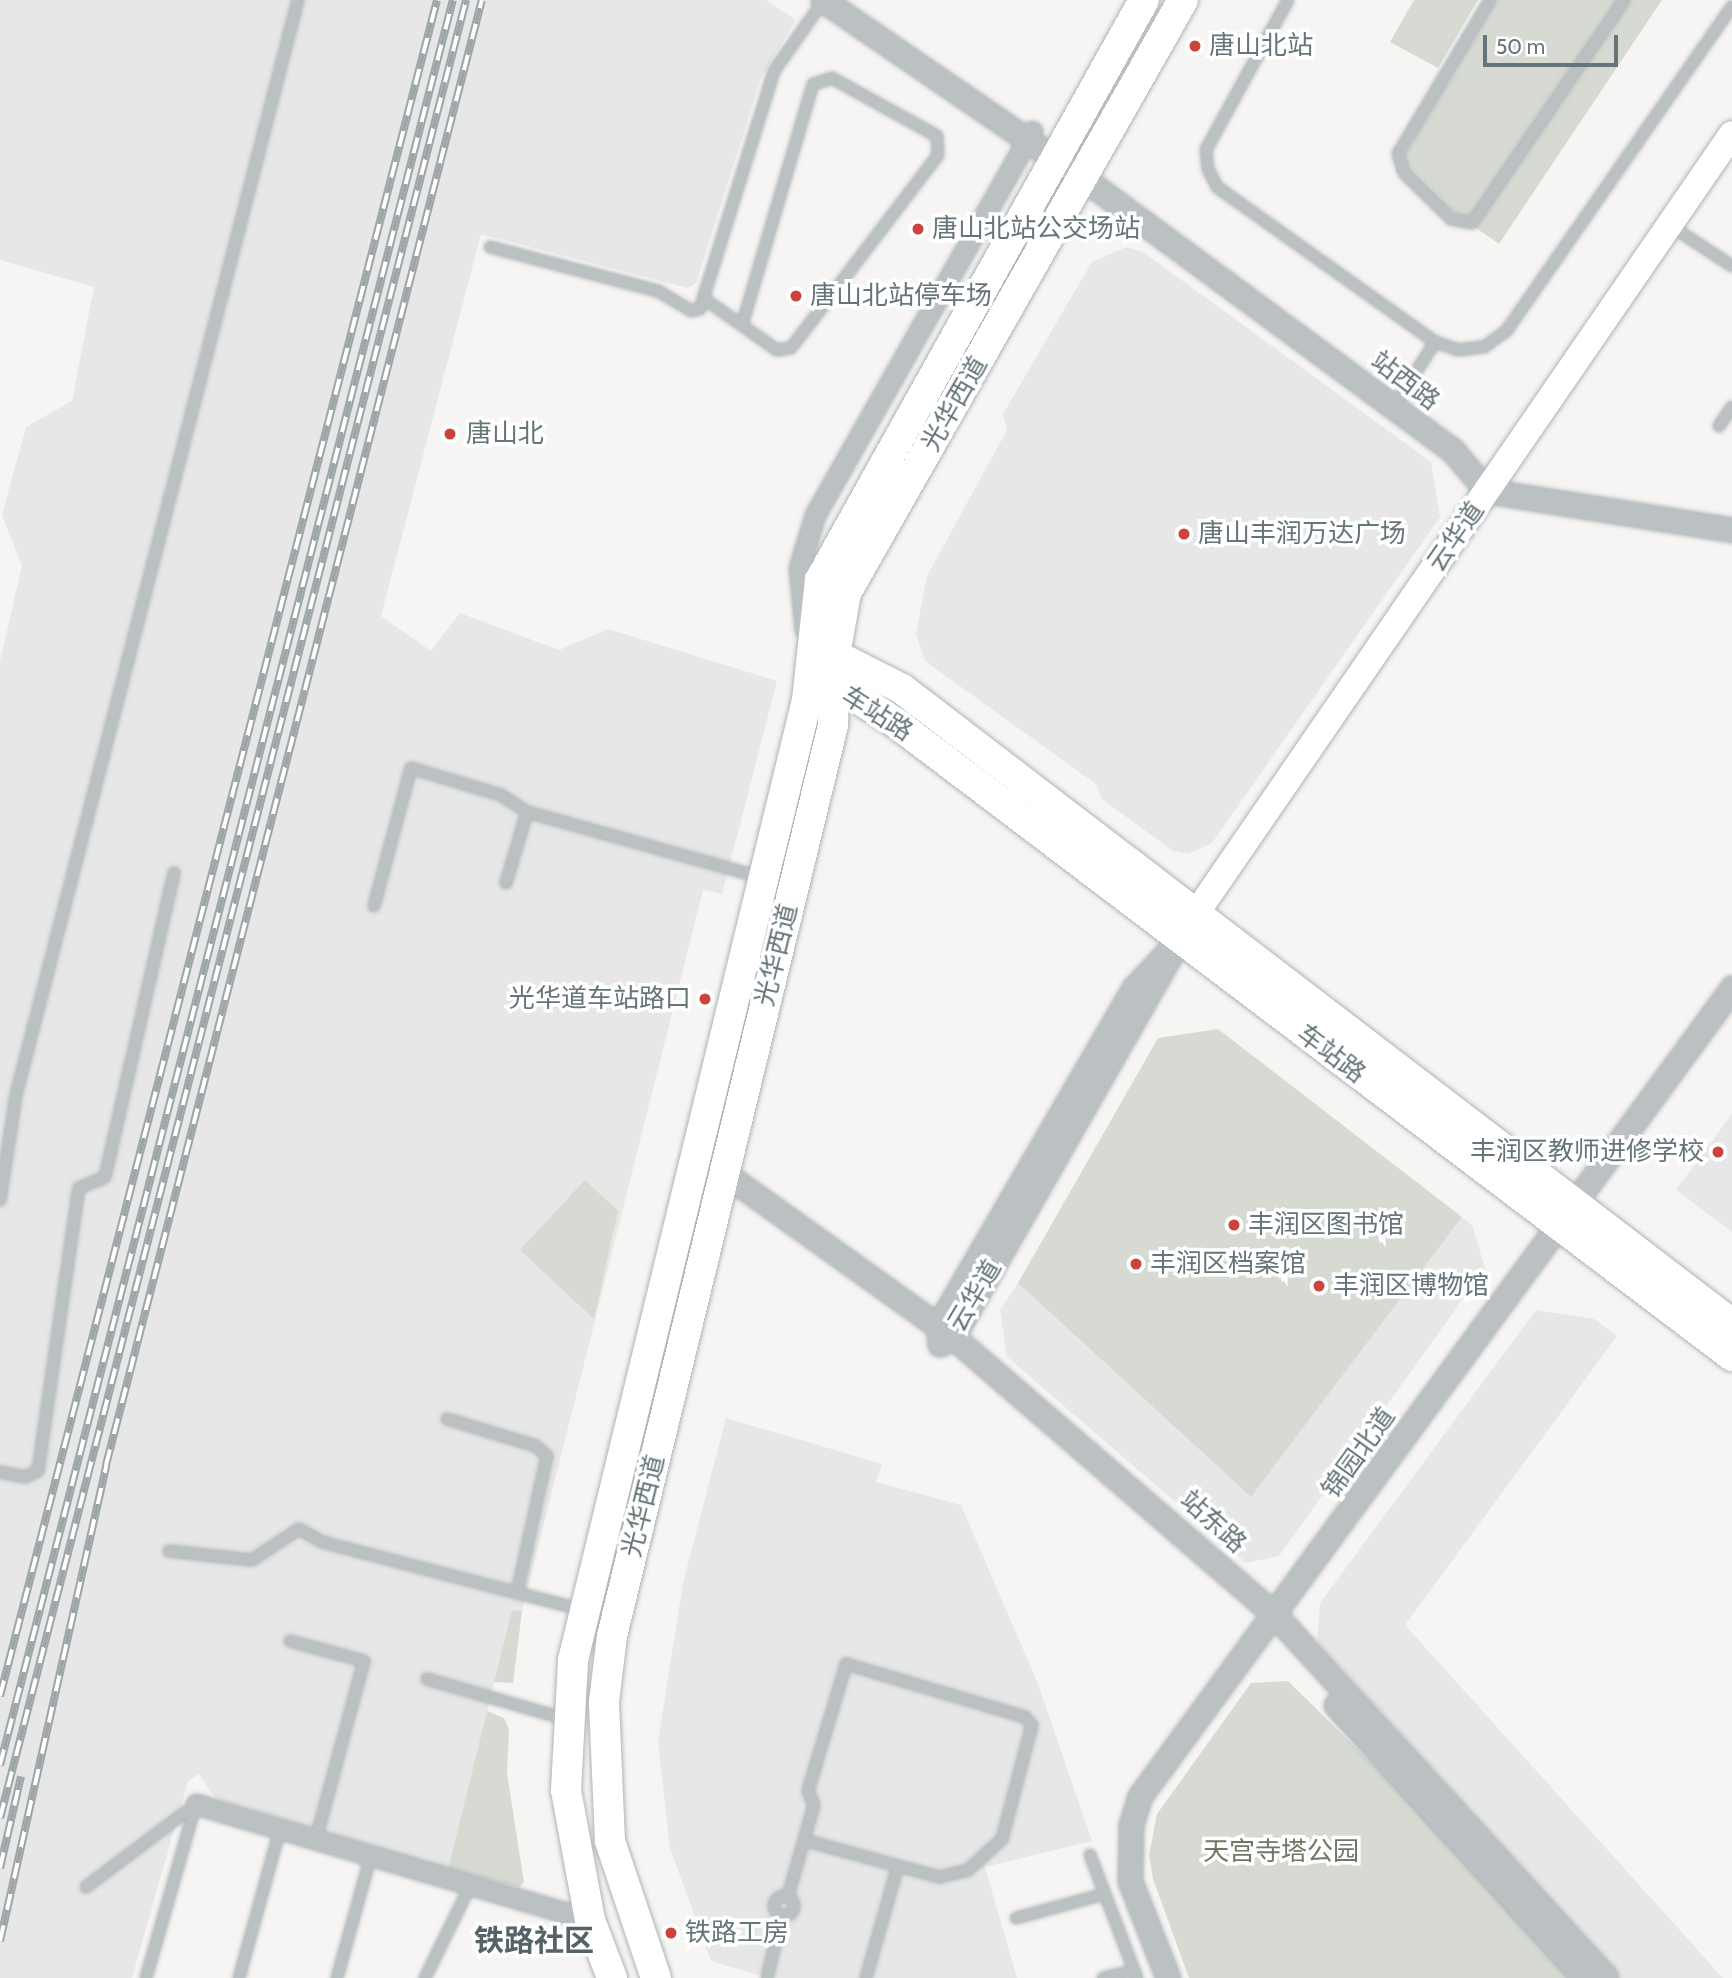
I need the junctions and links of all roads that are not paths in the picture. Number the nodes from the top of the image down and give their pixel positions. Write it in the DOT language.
graph roads {
  1 [pos="298,0"];
  2 [pos="823,0"];
  3 [pos="849,0"];
  4 [pos="1144,0"];
  5 [pos="1183,0"];
  6 [pos="1288,0"];
  7 [pos="1490,0"];
  8 [pos="1624,0"];
  9 [pos="1732,6"];
  10 [pos="1732,134"];
  11 [pos="1028,137"];
  12 [pos="1058,158"];
  13 [pos="1083,178"];
  14 [pos="1670,225"];
  15 [pos="490,247"];
  16 [pos="1732,266"];
  17 [pos="706,300"];
  18 [pos="742,325"];
  19 [pos="1436,342"];
  20 [pos="1394,407"];
  21 [pos="1732,407"];
  22 [pos="1719,426"];
  23 [pos="1487,491"];
  24 [pos="1732,530"];
  25 [pos="821,657"];
  26 [pos="836,690"];
  27 [pos="527,812"];
  28 [pos="174,873"];
  29 [pos="764,878"];
  30 [pos="506,883"];
  31 [pos="374,906"];
  32 [pos="1195,913"];
  33 [pos="1180,940"];
  34 [pos="1732,988"];
  35 [pos="721,1192"];
  36 [pos="0,1200"];
  37 [pos="1568,1217"];
  38 [pos="680,1219"];
  39 [pos="1732,1324"];
  40 [pos="944,1336"];
  41 [pos="1732,1356"];
  42 [pos="447,1419"];
  43 [pos="0,1472"];
  44 [pos="169,1551"];
  45 [pos="517,1593"];
  46 [pos="583,1610"];
  47 [pos="1270,1621"];
  48 [pos="290,1641"];
  49 [pos="426,1679"];
  50 [pos="567,1720"];
  51 [pos="196,1804"];
  52 [pos="280,1829"];
  53 [pos="316,1839"];
  54 [pos="804,1840"];
  55 [pos="371,1855"];
  56 [pos="1090,1855"];
  57 [pos="898,1866"];
  58 [pos="472,1884"];
  59 [pos="86,1887"];
  60 [pos="1105,1894"];
  61 [pos="1016,1918"];
  62 [pos="590,1920"];
  63 [pos="1136,1974"];
  64 [pos="767,1976"];
  65 [pos="146,1978"];
  66 [pos="239,1978"];
  67 [pos="337,1978"];
  68 [pos="425,1978"];
  69 [pos="612,1978"];
  70 [pos="656,1978"];
  71 [pos="779,1978"];
  72 [pos="866,1978"];
  73 [pos="1103,1978"];
  74 [pos="1168,1978"];
  75 [pos="1584,1978"];
  76 [pos="1606,1978"];
  1 -- 36 [label="lane"];
  2 -- 11 [label="street, 站西路"];
  2 -- 17 [label="lane"];
  3 -- 11 [label="street, 站西路"];
  4 -- 12 [label="main road, 光华西道"];
  5 -- 13 [label="main road, 光华西道"];
  6 -- 19 [label="lane"];
  7 -- 8 [label="lane"];
  9 -- 19 [label="lane"];
  10 -- 14 [label="main road, 云华道"];
  11 -- 12 [label="street, 站西路"];
  11 -- 25 [label="street"];
  12 -- 13 [label="street, 站西路"];
  12 -- 25 [label="main road, 光华西道"];
  13 -- 20 [label="street, 站西路"];
  13 -- 25 [label="main road, 光华西道"];
  14 -- 16 [label="lane"];
  14 -- 23 [label="main road, 云华道"];
  15 -- 17 [label="lane"];
  17 -- 18 [label="lane"];
  18 -- 18 [label="lane"];
  19 -- 20 [label="lane"];
  20 -- 23 [label="street, 站西路"];
  21 -- 22 [label="lane"];
  23 -- 24 [label="street"];
  23 -- 32 [label="main road, 云华道"];
  25 -- 26 [label="main road, 光华西道"];
  25 -- 29 [label="main road, 光华西道"];
  25 -- 32 [label="main road, 车站路"];
  26 -- 33 [label="main road, 车站路"];
  26 -- 35 [label="main road, 光华西道"];
  27 -- 29 [label="lane"];
  27 -- 30 [label="lane"];
  27 -- 31 [label="lane"];
  28 -- 43 [label="lane"];
  29 -- 38 [label="main road, 光华西道"];
  32 -- 33 [label="main road, 云华道"];
  32 -- 37 [label="main road, 车站路"];
  33 -- 37 [label="main road, 车站路"];
  33 -- 40 [label="street, 云华道"];
  34 -- 37 [label="street, 锦园北道"];
  35 -- 38 [label="main road"];
  35 -- 40 [label="street, 站东路"];
  35 -- 70 [label="main road, 光华西道"];
  37 -- 39 [label="main road, 车站路"];
  37 -- 41 [label="main road, 车站路"];
  37 -- 47 [label="street, 锦园北道"];
  38 -- 46 [label="main road, 光华西道"];
  40 -- 47 [label="street, 站东路"];
  42 -- 45 [label="lane"];
  44 -- 45 [label="lane"];
  45 -- 46 [label="lane"];
  46 -- 50 [label="main road, 光华西道"];
  47 -- 74 [label="street, 锦园北道"];
  47 -- 75 [label="street, 站东路"];
  47 -- 76 [label="street, 站东路"];
  48 -- 53 [label="lane"];
  49 -- 50 [label="lane"];
  50 -- 62 [label="main road, 光华西道"];
  51 -- 52 [label="street"];
  51 -- 59 [label="lane"];
  51 -- 65 [label="lane"];
  52 -- 53 [label="street"];
  52 -- 66 [label="lane"];
  53 -- 55 [label="street"];
  54 -- 57 [label="lane"];
  54 -- 57 [label="lane"];
  54 -- 64 [label="lane"];
  55 -- 58 [label="street"];
  55 -- 67 [label="lane"];
  56 -- 60 [label="lane"];
  57 -- 72 [label="lane"];
  58 -- 62 [label="street"];
  58 -- 68 [label="lane"];
  60 -- 61 [label="lane"];
  60 -- 63 [label="lane"];
  62 -- 69 [label="main road, 光华西道"];
  63 -- 73 [label="lane"];
  64 -- 71 [label="lane"];
}
